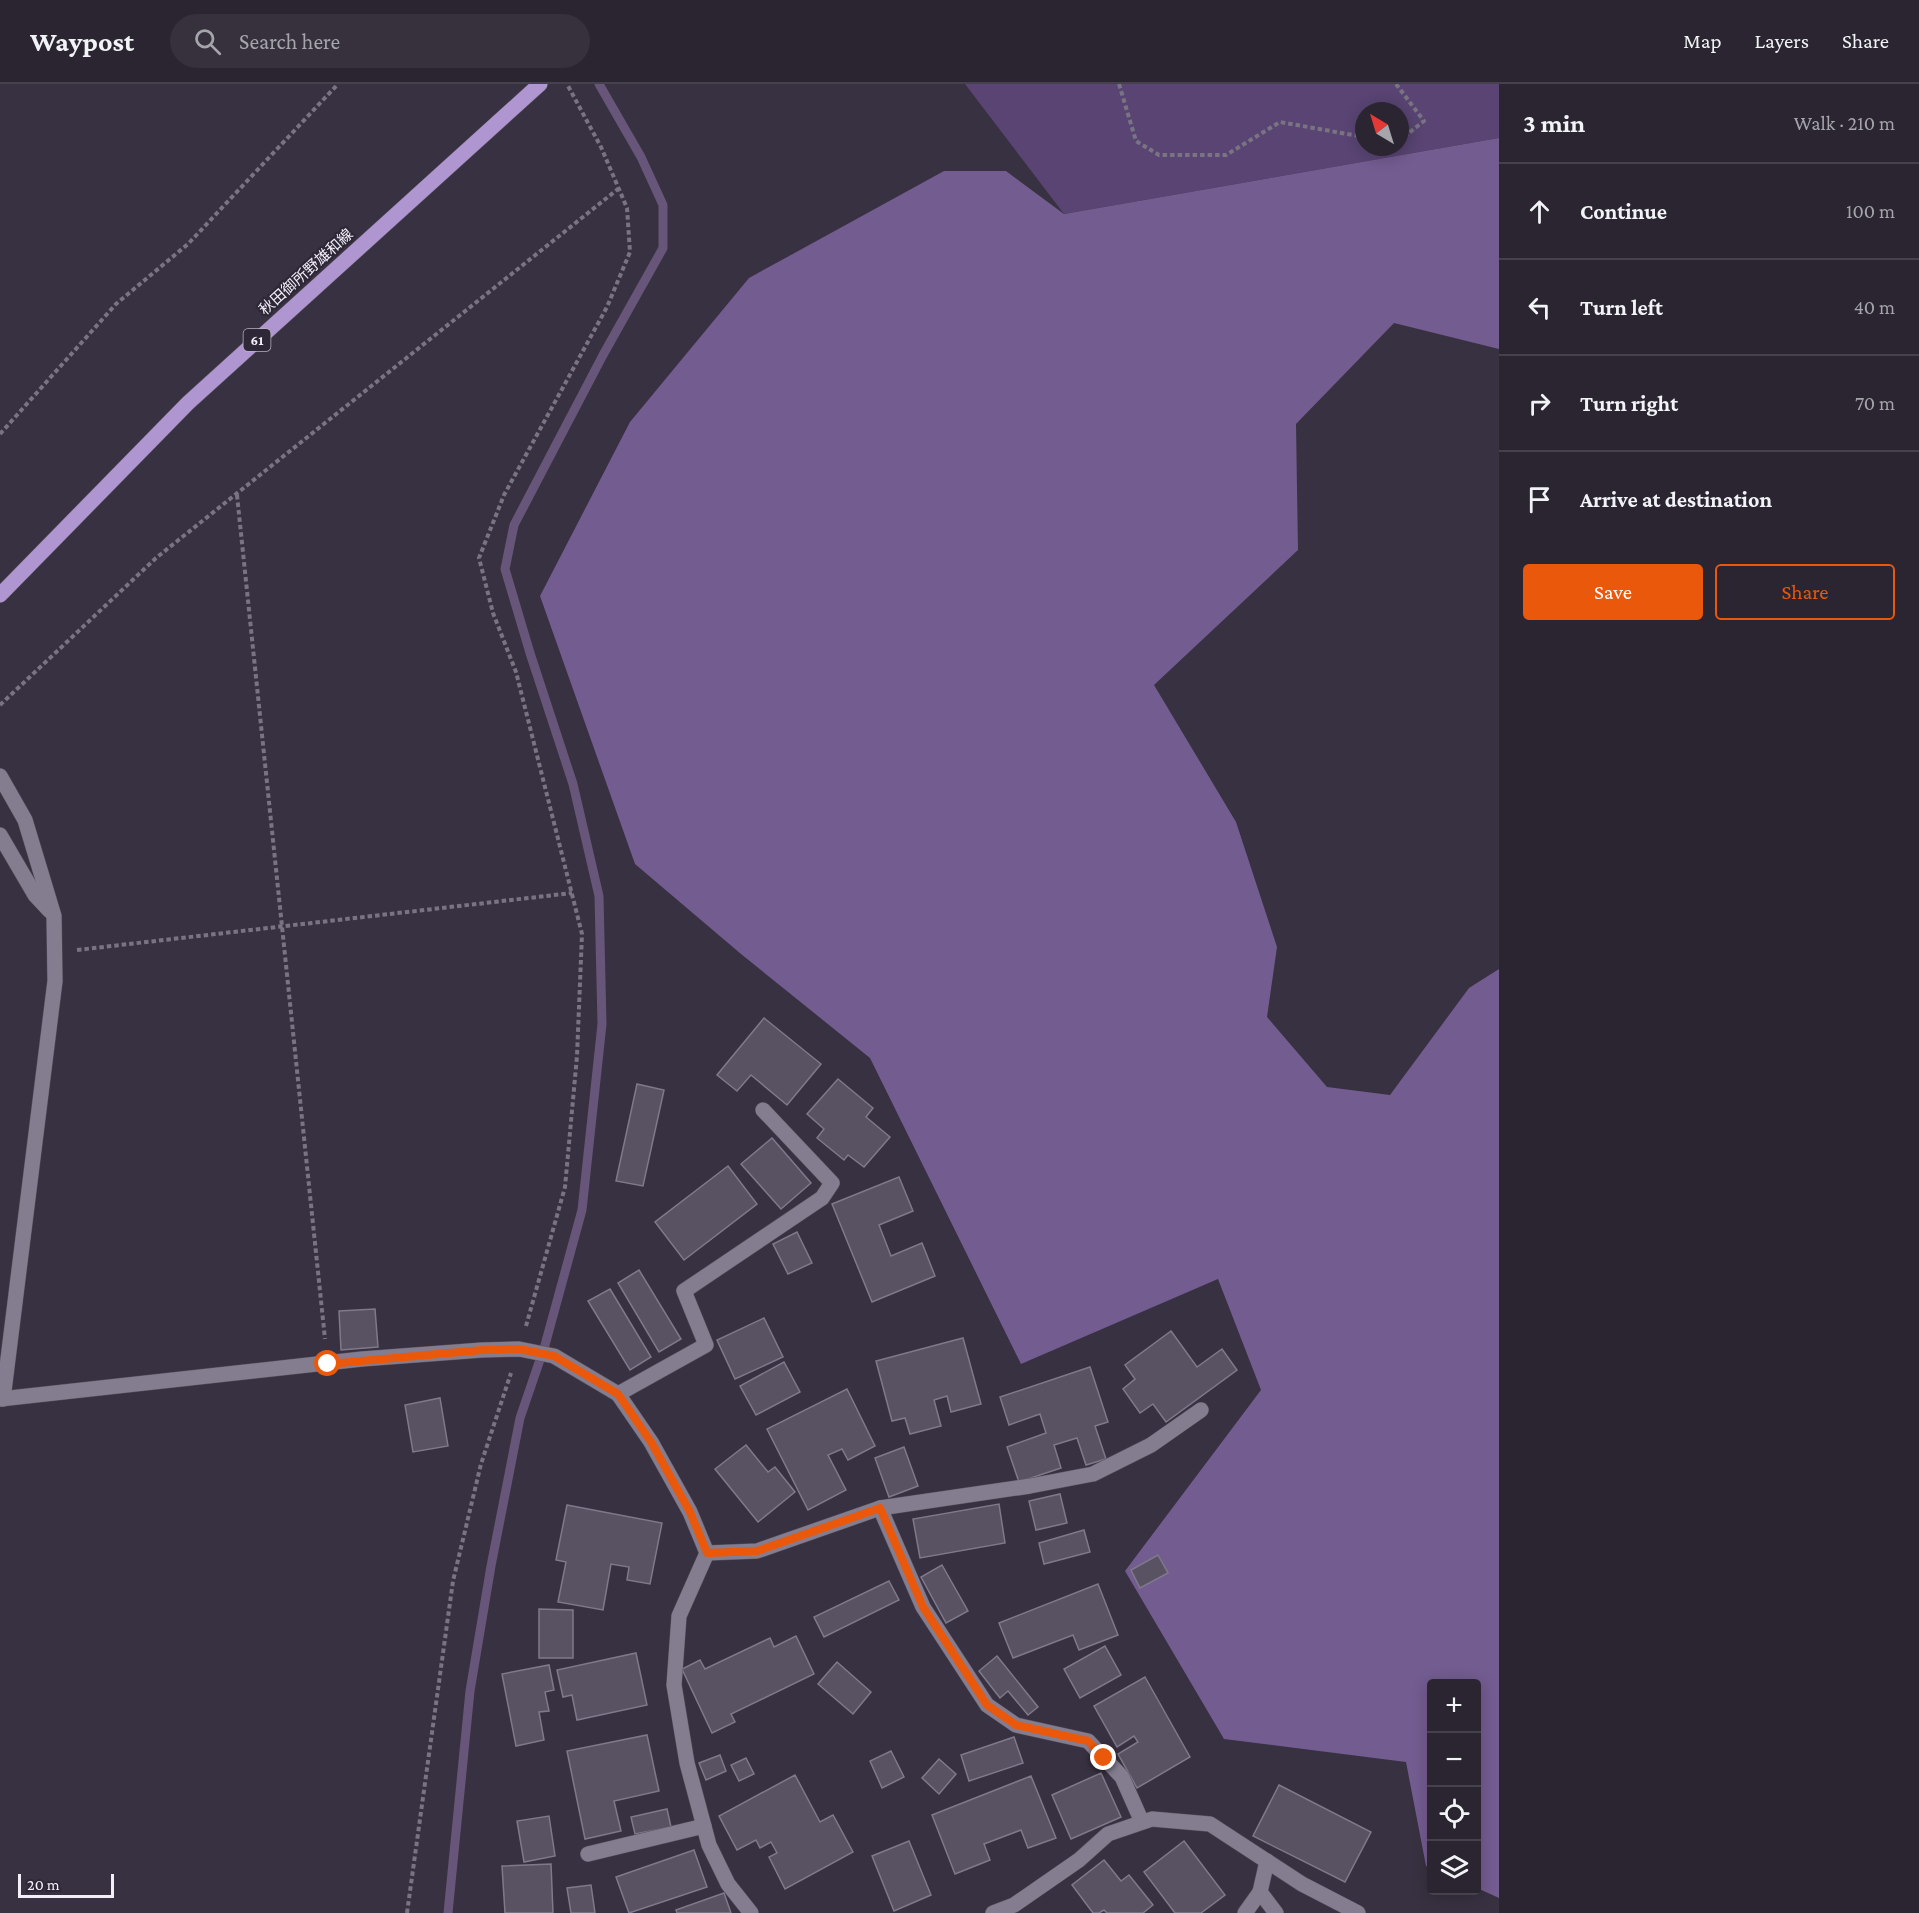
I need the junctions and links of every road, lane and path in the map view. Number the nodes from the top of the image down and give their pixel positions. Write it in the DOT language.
graph roads {
  1 [pos="338,84"];
  2 [pos="540,84"];
  3 [pos="567,84"];
  4 [pos="1119,84"];
  5 [pos="1396,84"];
  6 [pos="1409,133"];
  7 [pos="1355,135"];
  8 [pos="618,188"];
  9 [pos="0,435"];
  10 [pos="237,495"];
  11 [pos="0,595"];
  12 [pos="0,705"];
  13 [pos="0,776"];
  14 [pos="0,835"];
  15 [pos="572,893"];
  16 [pos="54,916"];
  17 [pos="282,925"];
  18 [pos="55,953"];
  19 [pos="763,1110"];
  20 [pos="524,1350"];
  21 [pos="328,1364"];
  22 [pos="618,1394"];
  23 [pos="1,1399"];
  24 [pos="1201,1410"];
  25 [pos="880,1508"];
  26 [pos="707,1553"];
  27 [pos="1142,1822"];
  28 [pos="704,1826"];
  29 [pos="588,1854"];
  30 [pos="1267,1861"];
  31 [pos="1260,1892"];
  32 [pos="406,1913"];
  33 [pos="751,1913"];
  34 [pos="993,1913"];
  35 [pos="1245,1913"];
  36 [pos="1276,1913"];
  37 [pos="1358,1913"];
  1 -- 9 [label="path"];
  2 -- 11 [label="main road, 秋田御所野雄和線 / 61"];
  3 -- 8 [label="path"];
  4 -- 7 [label="path"];
  5 -- 6 [label="path"];
  8 -- 10 [label="path"];
  8 -- 15 [label="path"];
  10 -- 12 [label="path"];
  10 -- 17 [label="path"];
  13 -- 16 [label="street"];
  14 -- 16 [label="street"];
  15 -- 17 [label="path"];
  15 -- 20 [label="path"];
  16 -- 18 [label="street"];
  17 -- 18 [label="path"];
  17 -- 21 [label="path"];
  18 -- 23 [label="street"];
  19 -- 22 [label="street"];
  20 -- 21 [label="street"];
  20 -- 22 [label="street"];
  20 -- 32 [label="path"];
  21 -- 23 [label="street"];
  22 -- 26 [label="street"];
  24 -- 25 [label="street"];
  25 -- 26 [label="street"];
  25 -- 27 [label="street"];
  26 -- 28 [label="street"];
  27 -- 30 [label="street"];
  27 -- 34 [label="street"];
  28 -- 29 [label="street"];
  28 -- 33 [label="street"];
  30 -- 31 [label="street"];
  30 -- 37 [label="street"];
  31 -- 35 [label="street"];
  31 -- 36 [label="street"];
}
